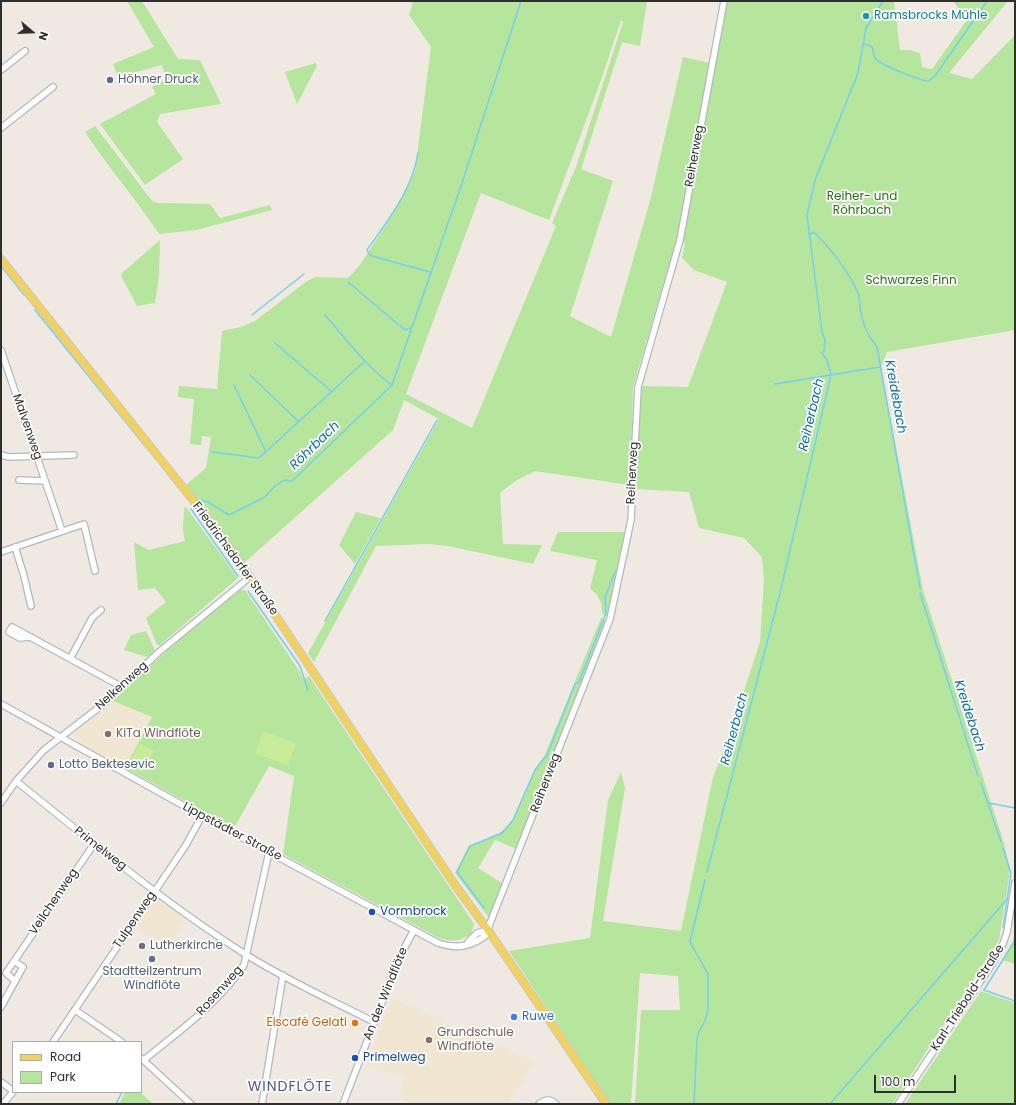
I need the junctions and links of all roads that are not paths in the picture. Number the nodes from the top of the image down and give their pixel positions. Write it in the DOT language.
graph roads {
  1 [pos="724,1"];
  2 [pos="25,51"];
  3 [pos="1,70"];
  4 [pos="53,87"];
  5 [pos="1,128"];
  6 [pos="1,259"];
  7 [pos="1,350"];
  8 [pos="1,455"];
  9 [pos="36,455"];
  10 [pos="74,455"];
  11 [pos="18,480"];
  12 [pos="46,481"];
  13 [pos="62,530"];
  14 [pos="15,547"];
  15 [pos="1,552"];
  16 [pos="94,571"];
  17 [pos="250,577"];
  18 [pos="31,606"];
  19 [pos="100,610"];
  20 [pos="32,637"];
  21 [pos="71,658"];
  22 [pos="122,687"];
  23 [pos="1,704"];
  24 [pos="61,737"];
  25 [pos="16,781"];
  26 [pos="1,803"];
  27 [pos="202,816"];
  28 [pos="94,844"];
  29 [pos="269,852"];
  30 [pos="1015,883"];
  31 [pos="154,892"];
  32 [pos="414,930"];
  33 [pos="488,930"];
  34 [pos="247,955"];
  35 [pos="14,961"];
  36 [pos="3,972"];
  37 [pos="283,976"];
  38 [pos="15,981"];
  39 [pos="1,1007"];
  40 [pos="75,1010"];
  41 [pos="374,1022"];
  42 [pos="54,1041"];
  43 [pos="121,1041"];
  44 [pos="143,1059"];
  45 [pos="1,1082"];
  46 [pos="12,1090"];
  47 [pos="12,1092"];
  48 [pos="3,1104"];
  49 [pos="191,1104"];
  50 [pos="262,1104"];
  51 [pos="343,1104"];
  52 [pos="539,1104"];
  53 [pos="556,1104"];
  54 [pos="606,1104"];
  55 [pos="898,1104"];
  1 -- 33 [label="street, Reiherweg"];
  2 -- 3 [label="street"];
  4 -- 5 [label="street"];
  6 -- 17 [label="main road, Friedrichsdorfer Straße"];
  7 -- 9 [label="street, Malvenweg"];
  8 -- 9 [label="street"];
  9 -- 10 [label="street"];
  9 -- 12 [label="street, Malvenweg"];
  11 -- 12 [label="street"];
  12 -- 13 [label="street, Malvenweg"];
  13 -- 14 [label="street"];
  13 -- 16 [label="street"];
  14 -- 15 [label="street"];
  14 -- 18 [label="street"];
  17 -- 22 [label="street, Nelkenweg"];
  17 -- 33 [label="main road, Friedrichsdorfer Straße"];
  19 -- 21 [label="street"];
  20 -- 21 [label="street"];
  21 -- 22 [label="street"];
  22 -- 24 [label="street, Nelkenweg"];
  23 -- 24 [label="street, Lippstädter Straße"];
  24 -- 25 [label="street, Nelkenweg"];
  24 -- 27 [label="street, Lippstädter Straße"];
  25 -- 26 [label="street, Nelkenweg"];
  25 -- 28 [label="street, Primelweg"];
  27 -- 29 [label="street, Lippstädter Straße"];
  27 -- 31 [label="street, Tulpenweg"];
  28 -- 31 [label="street, Primelweg"];
  28 -- 35 [label="street, Veilchenweg"];
  29 -- 32 [label="street, Lippstädter Straße"];
  29 -- 34 [label="street, Rosenweg"];
  30 -- 55 [label="street, Karl-Triebold-Straße"];
  31 -- 34 [label="street, Primelweg"];
  31 -- 40 [label="street, Tulpenweg"];
  32 -- 33 [label="street, Lippstädter Straße"];
  32 -- 41 [label="street, An der Windflöte"];
  33 -- 54 [label="main road, Friedrichsdorfer Straße"];
  34 -- 37 [label="street, Primelweg"];
  34 -- 44 [label="street, Rosenweg"];
  35 -- 36 [label="street, Veilchenweg"];
  35 -- 38 [label="street"];
  36 -- 38 [label="street, Veilchenweg"];
  37 -- 41 [label="street, Primelweg"];
  37 -- 50 [label="street"];
  38 -- 39 [label="street"];
  40 -- 42 [label="street, Tulpenweg"];
  40 -- 43 [label="street"];
  41 -- 51 [label="street, An der Windflöte"];
  44 -- 49 [label="street"];
  45 -- 46 [label="street"];
  47 -- 48 [label="street"];
  52 -- 53 [label="street"];
}
